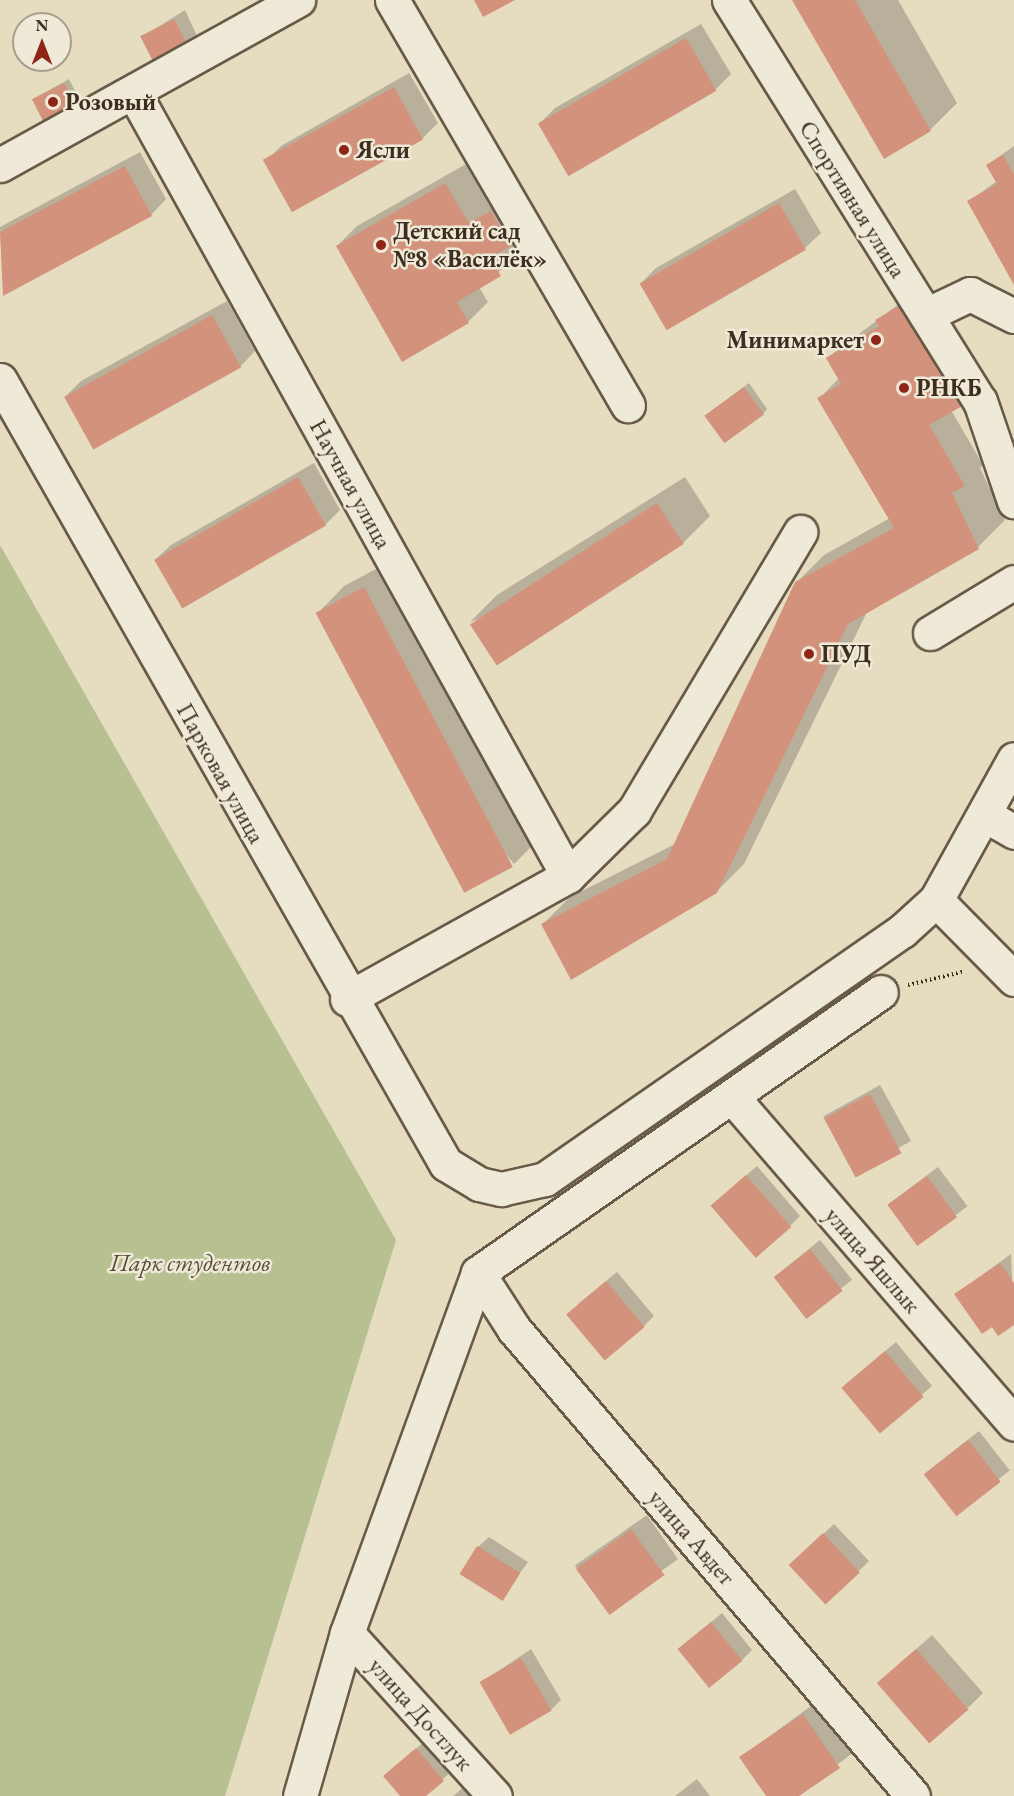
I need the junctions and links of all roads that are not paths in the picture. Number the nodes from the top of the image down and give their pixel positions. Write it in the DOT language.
graph roads {
  1 [pos="298,0"];
  2 [pos="392,0"];
  3 [pos="729,0"];
  4 [pos="134,93"];
  5 [pos="0,165"];
  6 [pos="926,315"];
  7 [pos="1014,316"];
  8 [pos="0,380"];
  9 [pos="628,405"];
  10 [pos="1014,501"];
  11 [pos="800,532"];
  12 [pos="1014,582"];
  13 [pos="930,633"];
  14 [pos="1014,759"];
  15 [pos="985,814"];
  16 [pos="1014,832"];
  17 [pos="568,876"];
  18 [pos="936,900"];
  19 [pos="1005,971"];
  20 [pos="881,992"];
  21 [pos="347,999"];
  22 [pos="733,1098"];
  23 [pos="478,1273"];
  24 [pos="1014,1423"];
  25 [pos="347,1633"];
  26 [pos="300,1796"];
  27 [pos="495,1796"];
  28 [pos="913,1796"];
  1 -- 4 [label="street"];
  2 -- 9 [label="street"];
  3 -- 6 [label="street, Спортивная улица"];
  4 -- 5 [label="street"];
  4 -- 17 [label="street, Научная улица"];
  6 -- 7 [label="street"];
  6 -- 10 [label="street, Спортивная улица"];
  8 -- 21 [label="street, Парковая улица"];
  11 -- 17 [label="street"];
  12 -- 13 [label="street"];
  14 -- 15 [label="street"];
  15 -- 16 [label="street"];
  15 -- 18 [label="street"];
  17 -- 21 [label="street"];
  18 -- 19 [label="street"];
  18 -- 21 [label="street, Парковая улица"];
  20 -- 22 [label="street"];
  22 -- 23 [label="street"];
  22 -- 24 [label="street, улица Яшлык"];
  23 -- 25 [label="street"];
  23 -- 28 [label="street, улица Авдет"];
  25 -- 26 [label="street"];
  25 -- 27 [label="street, улица Достлук"];
}
